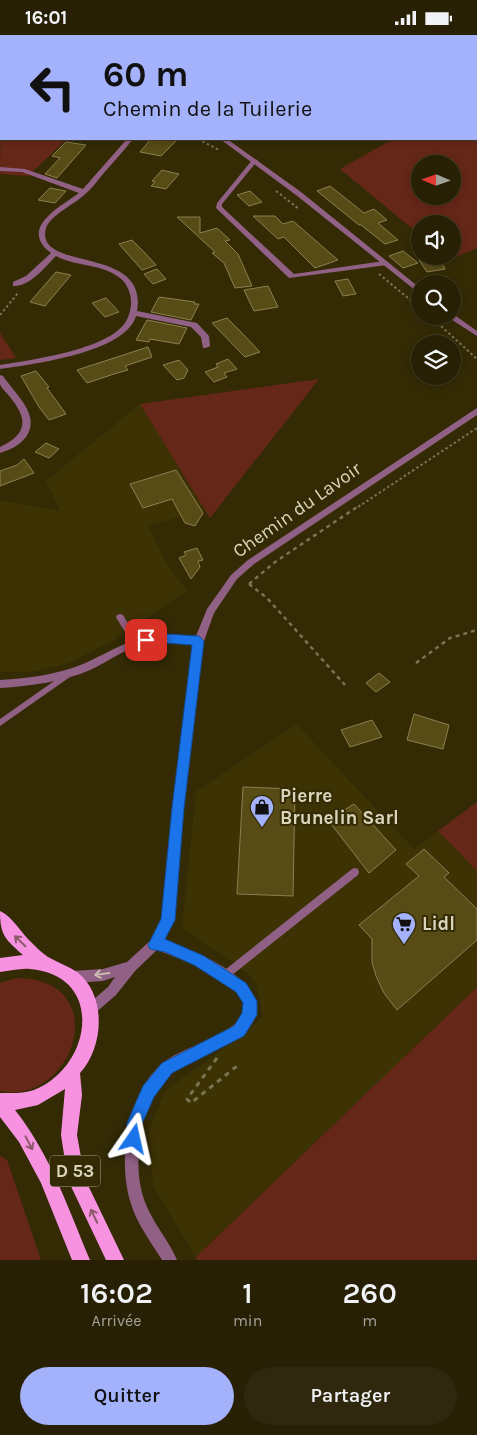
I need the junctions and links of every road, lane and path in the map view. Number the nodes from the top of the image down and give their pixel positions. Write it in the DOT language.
graph roads {
  1 [pos="129,140"];
  2 [pos="200,140"];
  3 [pos="225,140"];
  4 [pos="222,151"];
  5 [pos="255,160"];
  6 [pos="0,169"];
  7 [pos="270,186"];
  8 [pos="84,192"];
  9 [pos="303,212"];
  10 [pos="55,253"];
  11 [pos="384,263"];
  12 [pos="369,265"];
  13 [pos="16,284"];
  14 [pos="411,285"];
  15 [pos="411,300"];
  16 [pos="134,313"];
  17 [pos="0,315"];
  18 [pos="440,325"];
  19 [pos="461,325"];
  20 [pos="477,334"];
  21 [pos="477,342"];
  22 [pos="206,346"];
  23 [pos="477,359"];
  24 [pos="0,367"];
  25 [pos="0,378"];
  26 [pos="477,411"];
  27 [pos="477,428"];
  28 [pos="0,450"];
  29 [pos="234,577"];
  30 [pos="249,584"];
  31 [pos="120,617"];
  32 [pos="477,630"];
  33 [pos="199,641"];
  34 [pos="136,643"];
  35 [pos="416,663"];
  36 [pos="70,673"];
  37 [pos="0,684"];
  38 [pos="345,685"];
  39 [pos="0,723"];
  40 [pos="355,872"];
  41 [pos="0,918"];
  42 [pos="155,945"];
  43 [pos="43,962"];
  44 [pos="0,965"];
  45 [pos="130,967"];
  46 [pos="224,976"];
  47 [pos="72,977"];
  48 [pos="90,1010"];
  49 [pos="216,1042"];
  50 [pos="240,1069"];
  51 [pos="72,1073"];
  52 [pos="0,1103"];
  53 [pos="80,1259"];
  54 [pos="115,1260"];
  55 [pos="170,1260"];
  1 -- 8 [label="street"];
  2 -- 4 [label="path"];
  3 -- 5 [label="street"];
  5 -- 11 [label="street"];
  5 -- 12 [label="street"];
  6 -- 8 [label="street"];
  7 -- 9 [label="path"];
  8 -- 10 [label="street"];
  10 -- 13 [label="street"];
  10 -- 16 [label="street"];
  11 -- 12 [label="street"];
  11 -- 14 [label="street"];
  12 -- 15 [label="path"];
  13 -- 17 [label="path"];
  16 -- 22 [label="street"];
  16 -- 24 [label="street"];
  18 -- 23 [label="path"];
  19 -- 20 [label="street"];
  19 -- 21 [label="street"];
  25 -- 28 [label="street"];
  26 -- 29 [label="street, Chemin du Lavoir"];
  27 -- 30 [label="path"];
  29 -- 30 [label="path"];
  29 -- 33 [label="street, Chemin du Lavoir"];
  30 -- 38 [label="path"];
  31 -- 34 [label="lane"];
  32 -- 35 [label="path"];
  33 -- 34 [label="street"];
  33 -- 42 [label="street, Chemin du Lavoir"];
  34 -- 36 [label="street"];
  36 -- 37 [label="street"];
  36 -- 39 [label="lane"];
  40 -- 46 [label="lane"];
  43 -- 41 [label="main road, one-way"];
  42 -- 45 [label="street, Chemin du Lavoir"];
  42 -- 46 [label="street"];
  43 -- 44 [label="main road"];
  43 -- 47 [label="main road"];
  45 -- 47 [label="street, Chemin du Lavoir, one-way"];
  45 -- 48 [label="street, Chemin du Lavoir"];
  46 -- 49 [label="street"];
  47 -- 48 [label="main road"];
  48 -- 51 [label="main road"];
  49 -- 50 [label="path"];
  49 -- 55 [label="street"];
  51 -- 52 [label="main road"];
  54 -- 51 [label="main road, D 53, one-way"];
  52 -- 53 [label="main road, D 53, one-way"];
}
